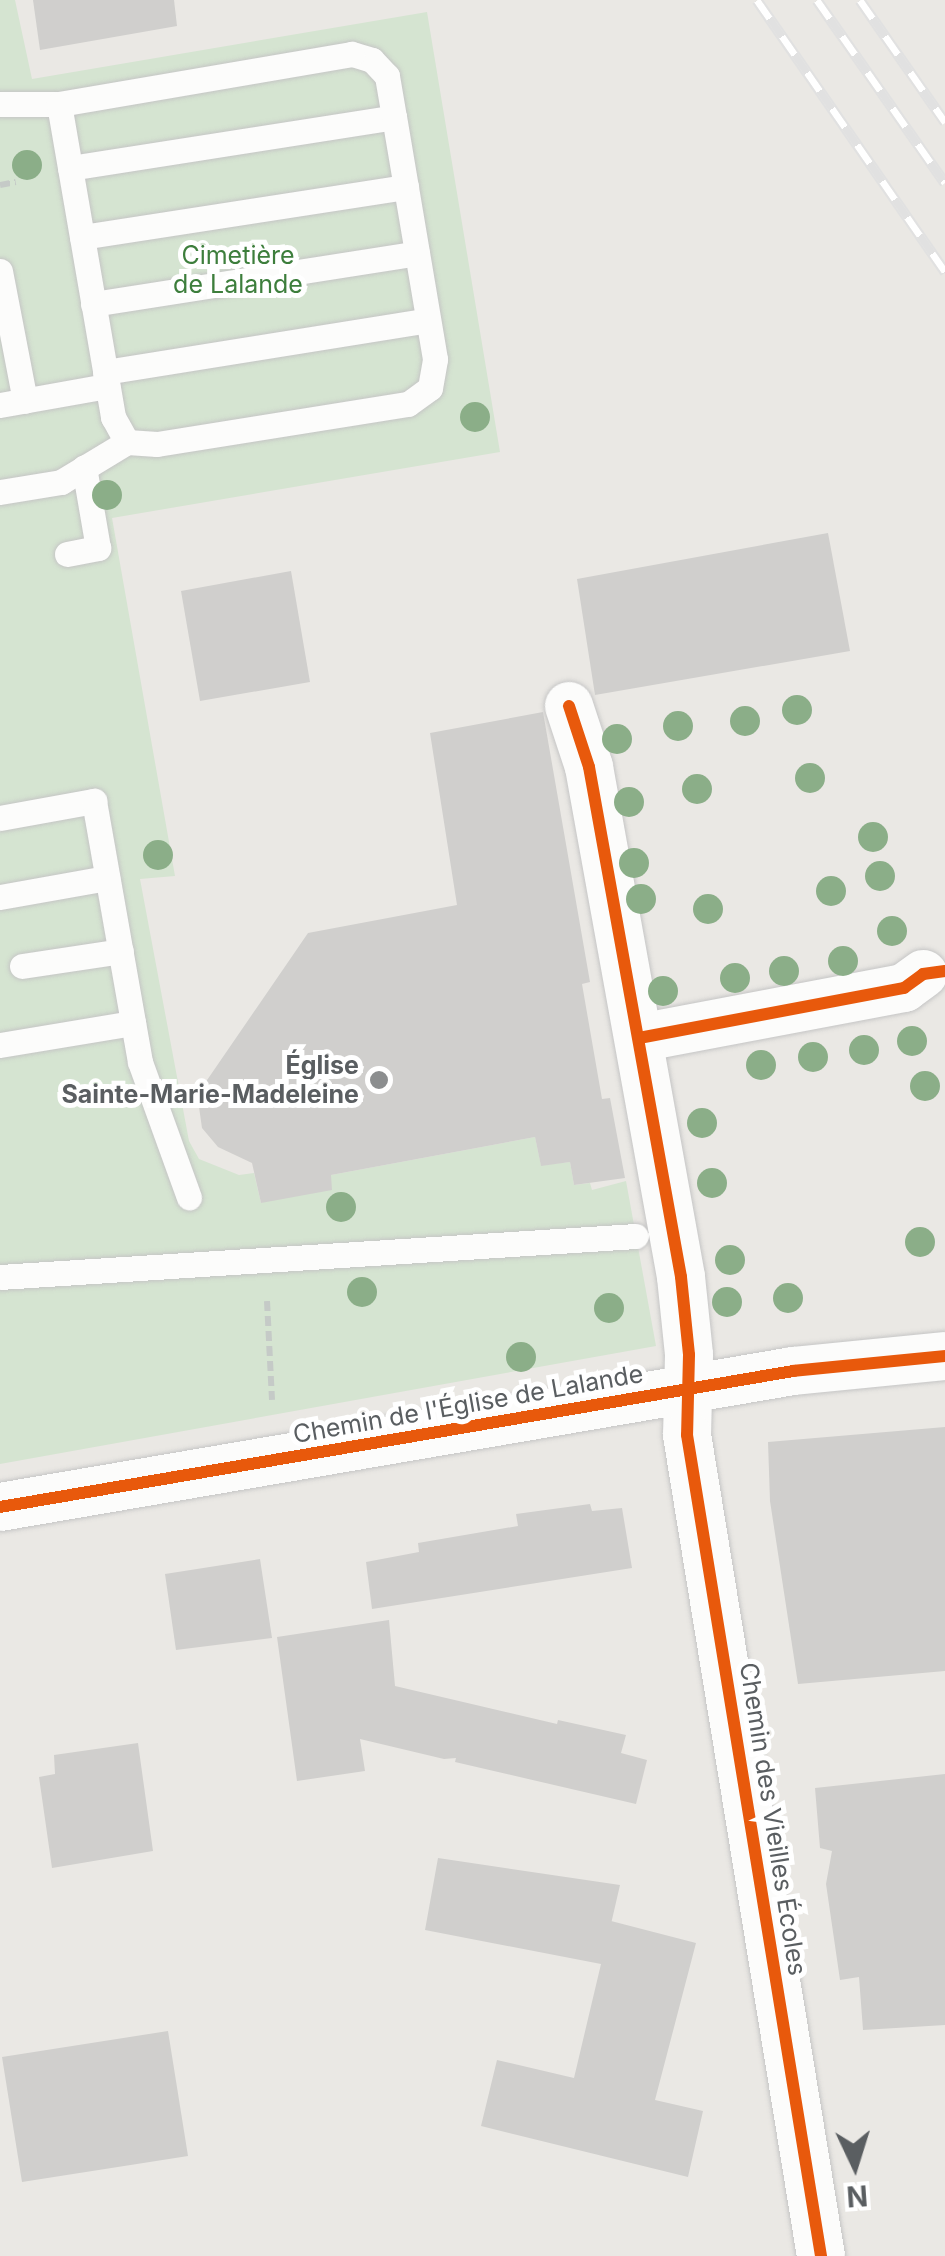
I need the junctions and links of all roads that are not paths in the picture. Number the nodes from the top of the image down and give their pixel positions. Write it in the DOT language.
graph roads {
  1 [pos="0,104"];
  2 [pos="59,104"];
  3 [pos="394,117"];
  4 [pos="70,168"];
  5 [pos="406,187"];
  6 [pos="82,236"];
  7 [pos="417,253"];
  8 [pos="0,271"];
  9 [pos="93,304"];
  10 [pos="428,320"];
  11 [pos="106,379"];
  12 [pos="13,403"];
  13 [pos="127,442"];
  14 [pos="84,467"];
  15 [pos="0,492"];
  16 [pos="67,554"];
  17 [pos="569,706"];
  18 [pos="0,818"];
  19 [pos="107,878"];
  20 [pos="0,898"];
  21 [pos="120,951"];
  22 [pos="22,966"];
  23 [pos="923,974"];
  24 [pos="133,1023"];
  25 [pos="640,1038"];
  26 [pos="0,1046"];
  27 [pos="190,1198"];
  28 [pos="636,1236"];
  29 [pos="0,1277"];
  30 [pos="945,1356"];
  31 [pos="688,1389"];
  32 [pos="0,1506"];
  33 [pos="821,2256"];
  1 -- 2 [label="lane"];
  2 -- 3 [label="lane"];
  2 -- 4 [label="lane"];
  3 -- 4 [label="lane"];
  3 -- 5 [label="lane"];
  4 -- 6 [label="lane"];
  5 -- 6 [label="lane"];
  5 -- 7 [label="lane"];
  6 -- 9 [label="lane"];
  7 -- 9 [label="lane"];
  7 -- 10 [label="lane"];
  8 -- 12 [label="lane"];
  9 -- 11 [label="lane"];
  10 -- 11 [label="lane"];
  10 -- 13 [label="lane"];
  11 -- 12 [label="lane"];
  11 -- 13 [label="lane"];
  13 -- 14 [label="lane"];
  14 -- 15 [label="lane"];
  14 -- 16 [label="lane"];
  17 -- 25 [label="street, Chemin des Vieilles Écoles"];
  18 -- 19 [label="lane"];
  19 -- 20 [label="lane"];
  19 -- 21 [label="lane"];
  21 -- 22 [label="lane"];
  21 -- 24 [label="lane"];
  23 -- 25 [label="street"];
  24 -- 26 [label="lane"];
  24 -- 27 [label="lane"];
  25 -- 31 [label="street, Chemin des Vieilles Écoles"];
  28 -- 29 [label="lane"];
  30 -- 31 [label="street, Chemin de l'Église de Lalande"];
  31 -- 32 [label="street, Chemin de l'Église de Lalande"];
  31 -- 33 [label="street, Chemin des Vieilles Écoles"];
}
